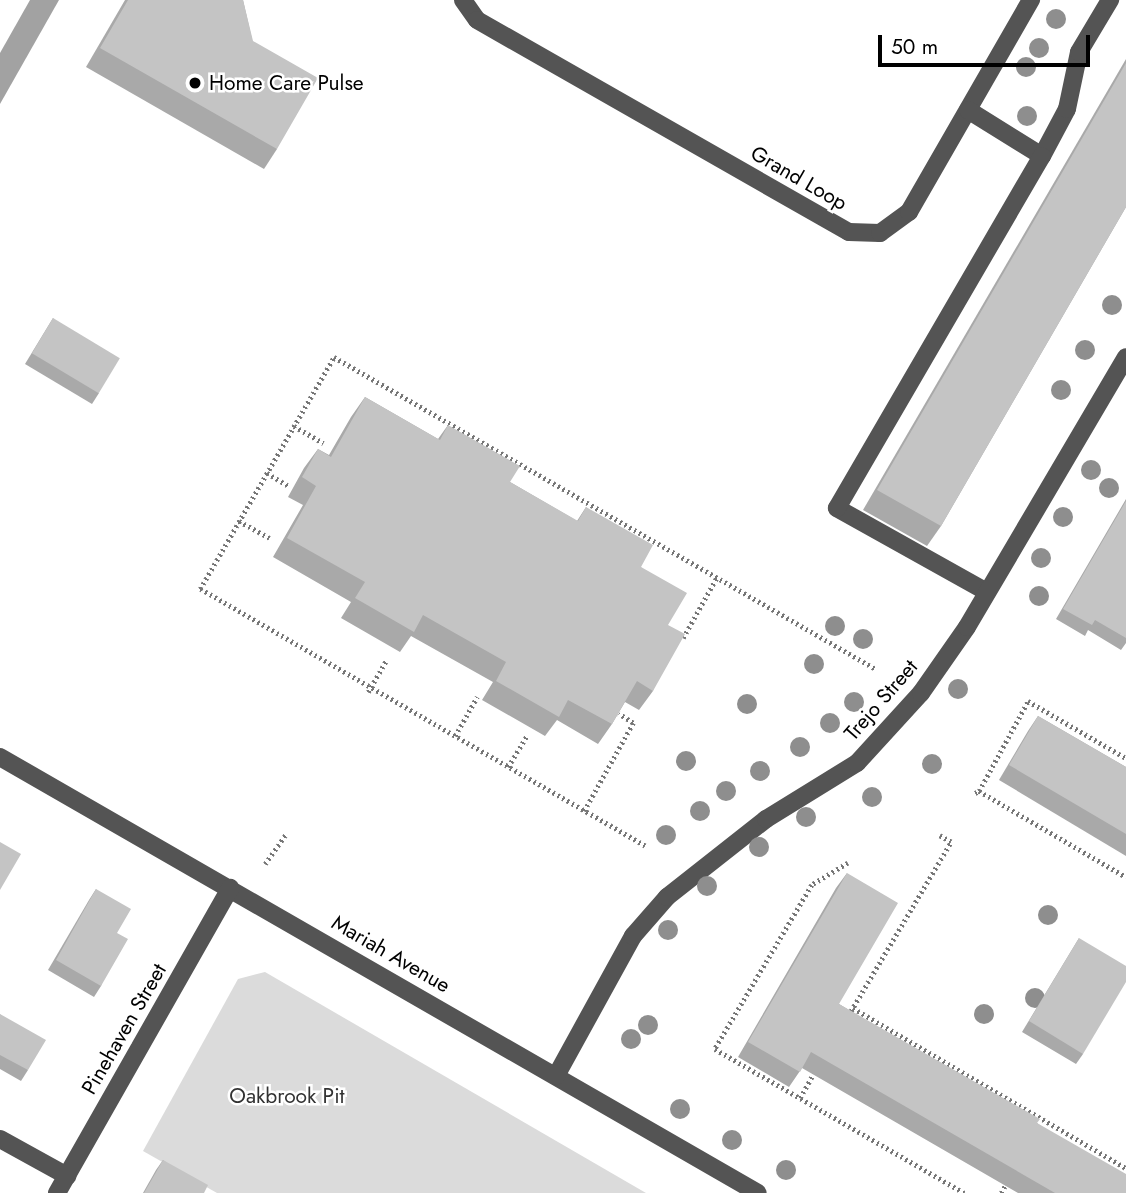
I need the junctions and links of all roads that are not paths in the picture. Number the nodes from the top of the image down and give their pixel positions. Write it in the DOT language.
graph roads {
  1 [pos="463,0"];
  2 [pos="1031,0"];
  3 [pos="1110,0"];
  4 [pos="968,110"];
  5 [pos="1042,156"];
  6 [pos="1126,357"];
  7 [pos="987,592"];
  8 [pos="0,757"];
  9 [pos="230,888"];
  10 [pos="555,1076"];
  11 [pos="0,1139"];
  12 [pos="67,1176"];
  13 [pos="57,1193"];
  14 [pos="758,1193"];
  1 -- 4 [label="street, Grand Loop"];
  2 -- 4 [label="street, Grand Loop"];
  3 -- 5 [label="street"];
  4 -- 5 [label="street"];
  5 -- 7 [label="street"];
  6 -- 7 [label="street, Trejo Street"];
  7 -- 10 [label="street, Trejo Street"];
  8 -- 9 [label="street, Mariah Avenue"];
  9 -- 10 [label="street, Mariah Avenue"];
  9 -- 12 [label="street, Pinehaven Street"];
  10 -- 14 [label="street, Mariah Avenue"];
  11 -- 12 [label="street"];
  12 -- 13 [label="street, Pinehaven Street"];
}
